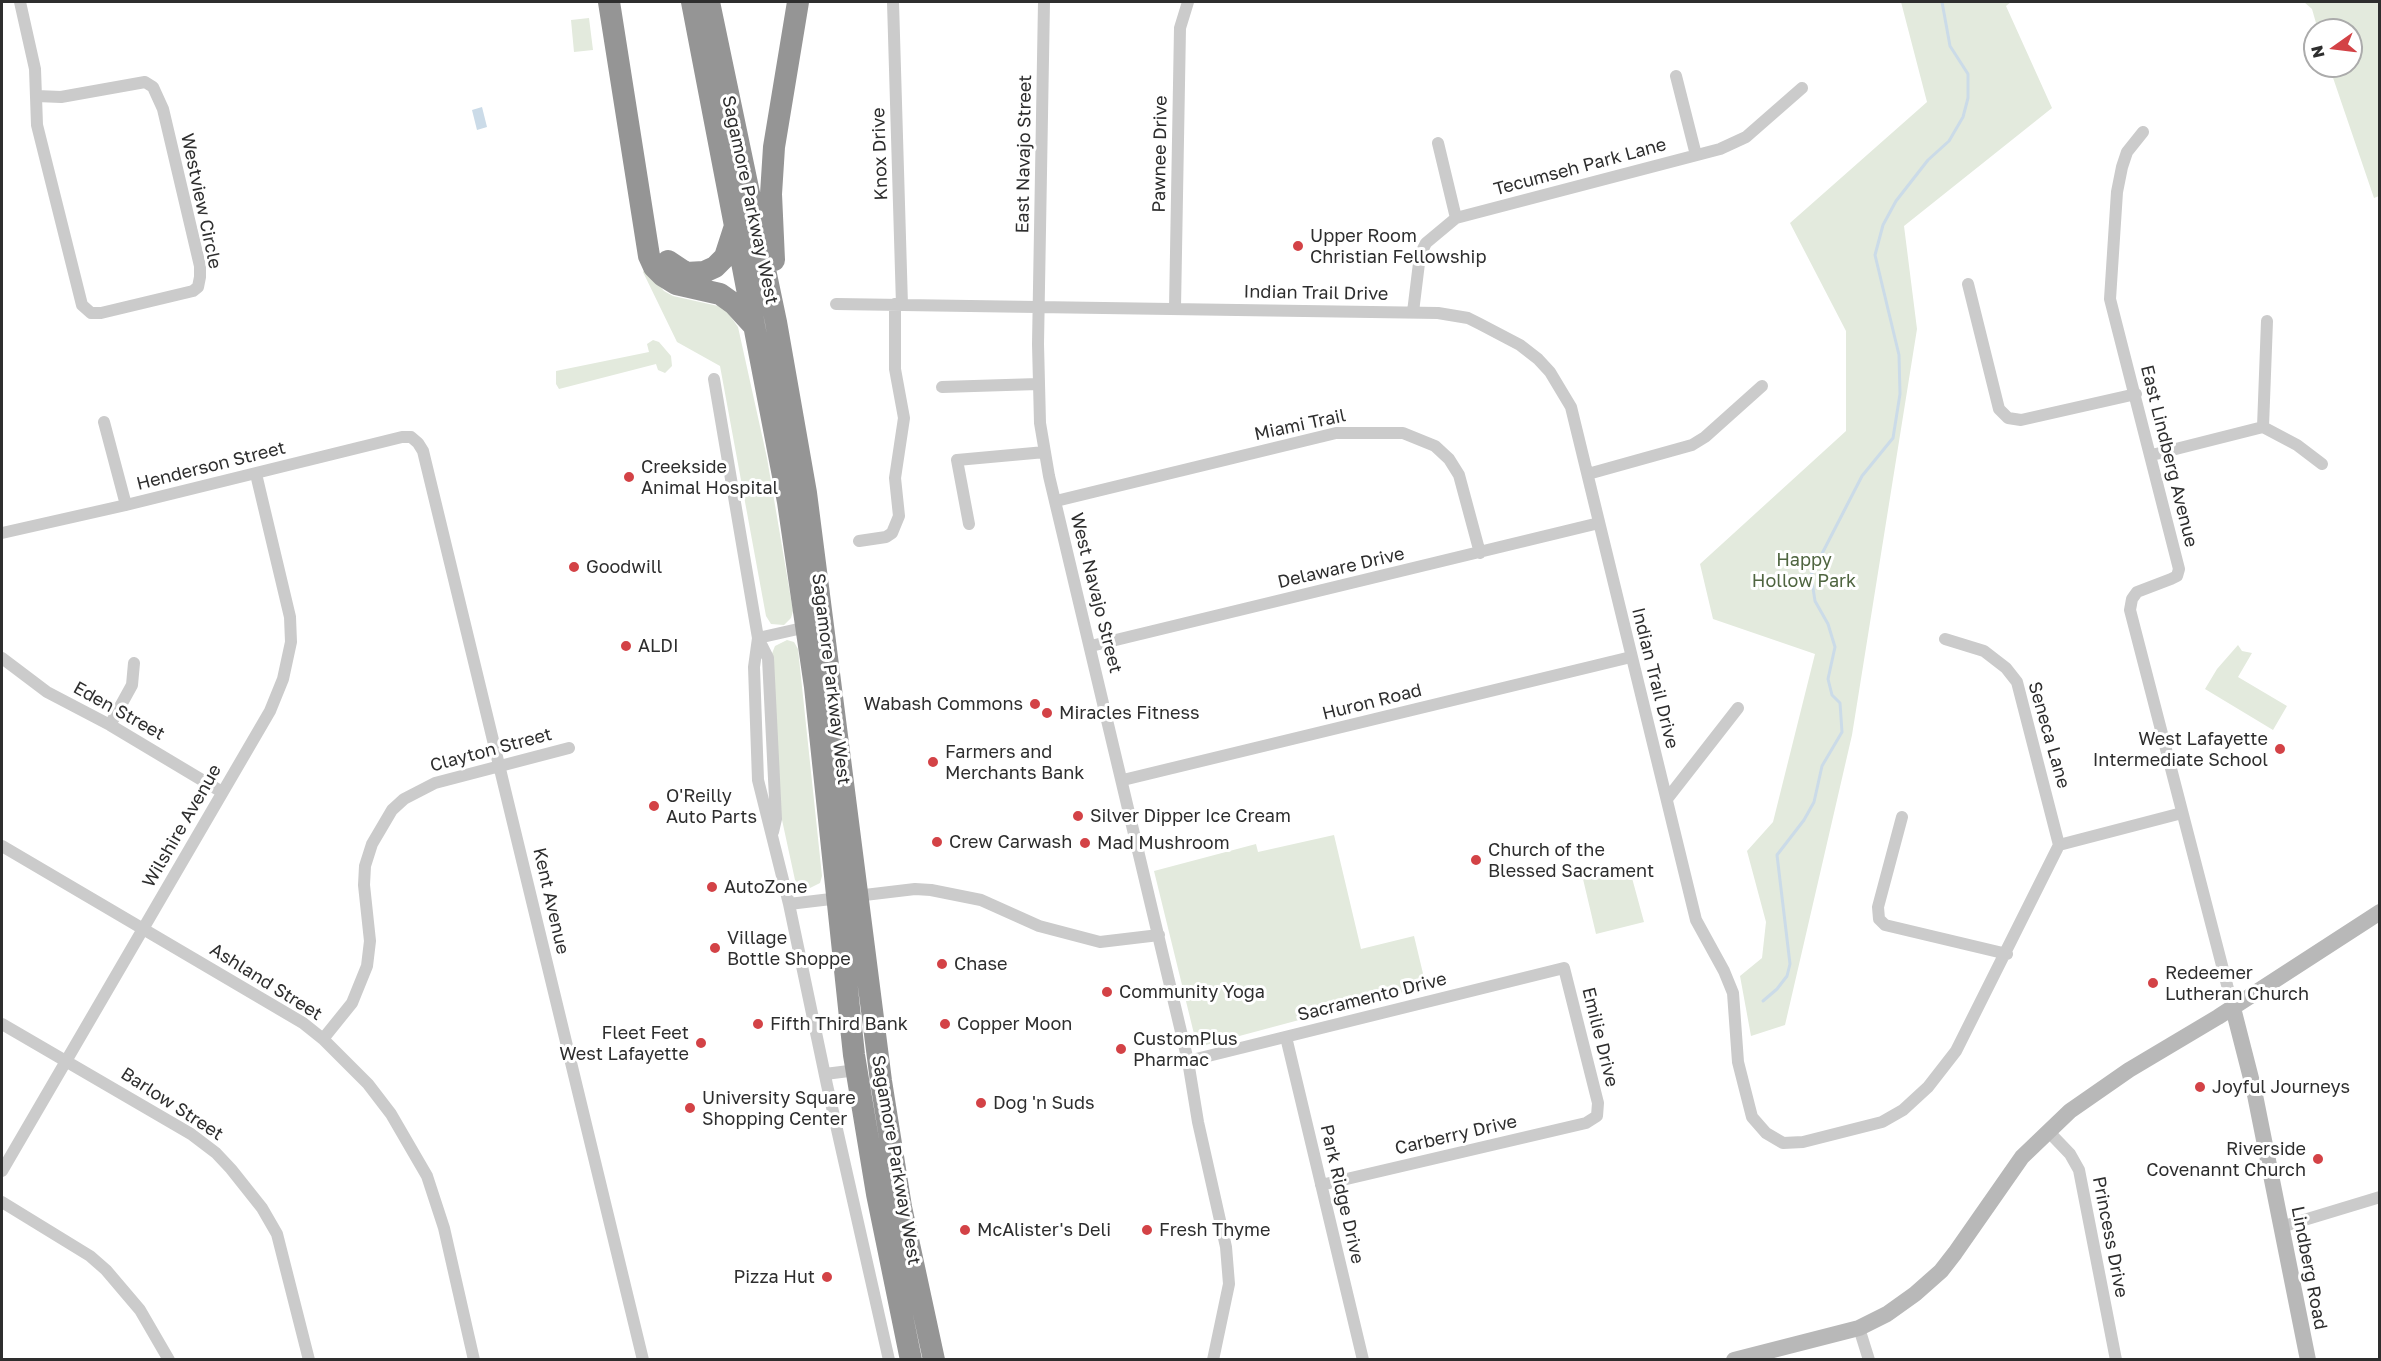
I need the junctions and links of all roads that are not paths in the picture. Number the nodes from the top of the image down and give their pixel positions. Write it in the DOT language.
graph roads {
  1 [pos="20,2"];
  2 [pos="609,2"];
  3 [pos="621,2"];
  4 [pos="692,2"];
  5 [pos="709,2"];
  6 [pos="798,2"];
  7 [pos="893,2"];
  8 [pos="1044,2"];
  9 [pos="1188,2"];
  10 [pos="1676,76"];
  11 [pos="1802,88"];
  12 [pos="37,96"];
  13 [pos="2143,132"];
  14 [pos="1438,143"];
  15 [pos="1696,155"];
  16 [pos="1456,218"];
  17 [pos="736,222"];
  18 [pos="1968,284"];
  19 [pos="836,304"];
  20 [pos="899,304"];
  21 [pos="1040,306"];
  22 [pos="1175,308"];
  23 [pos="1413,312"];
  24 [pos="2267,321"];
  25 [pos="766,324"];
  26 [pos="714,379"];
  27 [pos="1038,384"];
  28 [pos="1762,386"];
  29 [pos="942,387"];
  30 [pos="2136,394"];
  31 [pos="104,422"];
  32 [pos="2262,427"];
  33 [pos="423,451"];
  34 [pos="1045,452"];
  35 [pos="2151,455"];
  36 [pos="2322,464"];
  37 [pos="256,474"];
  38 [pos="1588,474"];
  39 [pos="1056,501"];
  40 [pos="126,505"];
  41 [pos="1599,523"];
  42 [pos="969,524"];
  43 [pos="2,533"];
  44 [pos="859,541"];
  45 [pos="1480,553"];
  46 [pos="807,627"];
  47 [pos="758,638"];
  48 [pos="1946,639"];
  49 [pos="1091,646"];
  50 [pos="1631,657"];
  51 [pos="2,658"];
  52 [pos="134,663"];
  53 [pos="1738,708"];
  54 [pos="110,725"];
  55 [pos="568,748"];
  56 [pos="500,765"];
  57 [pos="1123,780"];
  58 [pos="222,792"];
  59 [pos="1667,799"];
  60 [pos="2182,813"];
  61 [pos="1902,817"];
  62 [pos="2059,845"];
  63 [pos="2,846"];
  64 [pos="847,897"];
  65 [pos="789,904"];
  66 [pos="2379,912"];
  67 [pos="143,929"];
  68 [pos="1159,935"];
  69 [pos="2007,954"];
  70 [pos="1564,968"];
  71 [pos="2233,1008"];
  72 [pos="2,1024"];
  73 [pos="1286,1037"];
  74 [pos="324,1039"];
  75 [pos="67,1060"];
  76 [pos="1188,1061"];
  77 [pos="857,1070"];
  78 [pos="825,1074"];
  79 [pos="1597,1116"];
  80 [pos="2048,1131"];
  81 [pos="2,1171"];
  82 [pos="1322,1185"];
  83 [pos="2379,1197"];
  84 [pos="2,1202"];
  85 [pos="2281,1227"];
  86 [pos="1859,1328"];
  87 [pos="900,1358"];
  88 [pos="169,1359"];
  89 [pos="309,1359"];
  90 [pos="474,1359"];
  91 [pos="643,1359"];
  92 [pos="934,1359"];
  93 [pos="1213,1359"];
  94 [pos="1363,1359"];
  95 [pos="1734,1359"];
  96 [pos="1869,1359"];
  97 [pos="2116,1359"];
  98 [pos="2308,1359"];
  1 -- 12 [label="street, Westview Circle"];
  2 -- 25 [label="highway"];
  3 -- 17 [label="highway"];
  4 -- 17 [label="highway, Sagamore Parkway West"];
  5 -- 25 [label="highway, Sagamore Parkway West"];
  6 -- 25 [label="highway"];
  7 -- 20 [label="street, Knox Drive"];
  8 -- 21 [label="street, East Navajo Street"];
  9 -- 22 [label="street, Pawnee Drive"];
  10 -- 15 [label="street"];
  11 -- 15 [label="street, Tecumseh Park Lane"];
  12 -- 12 [label="street, Westview Circle"];
  13 -- 30 [label="street, East Lindberg Avenue"];
  14 -- 16 [label="street"];
  15 -- 16 [label="street, Tecumseh Park Lane"];
  16 -- 23 [label="street, Tecumseh Park Lane"];
  17 -- 25 [label="highway, Sagamore Parkway West"];
  18 -- 30 [label="street"];
  19 -- 20 [label="street, Indian Trail Drive"];
  20 -- 21 [label="street, Indian Trail Drive"];
  20 -- 44 [label="street, Knox Drive"];
  21 -- 22 [label="street, Indian Trail Drive"];
  21 -- 27 [label="street, West Navajo Street"];
  22 -- 23 [label="street, Indian Trail Drive"];
  23 -- 38 [label="street, Indian Trail Drive"];
  24 -- 32 [label="street"];
  25 -- 46 [label="highway, Sagamore Parkway West"];
  25 -- 64 [label="highway, Sagamore Parkway West"];
  26 -- 47 [label="street"];
  27 -- 29 [label="street"];
  27 -- 34 [label="street, West Navajo Street"];
  28 -- 38 [label="street"];
  30 -- 35 [label="street, East Lindberg Avenue"];
  31 -- 40 [label="street"];
  32 -- 35 [label="street"];
  32 -- 36 [label="street"];
  33 -- 37 [label="street, Henderson Street"];
  33 -- 56 [label="street, Kent Avenue"];
  34 -- 39 [label="street, West Navajo Street"];
  34 -- 42 [label="street"];
  35 -- 60 [label="street, East Lindberg Avenue"];
  37 -- 40 [label="street, Henderson Street"];
  37 -- 58 [label="street, Wilshire Avenue"];
  38 -- 41 [label="street, Indian Trail Drive"];
  39 -- 45 [label="street, Miami Trail"];
  39 -- 49 [label="street, West Navajo Street"];
  40 -- 43 [label="street, Henderson Street"];
  41 -- 45 [label="street, Delaware Drive"];
  41 -- 50 [label="street, Indian Trail Drive"];
  45 -- 49 [label="street, Delaware Drive"];
  46 -- 47 [label="street"];
  46 -- 64 [label="highway, Sagamore Parkway West"];
  47 -- 65 [label="street"];
  48 -- 62 [label="street, Seneca Lane"];
  49 -- 57 [label="street, West Navajo Street"];
  50 -- 57 [label="street, Huron Road"];
  50 -- 59 [label="street, Indian Trail Drive"];
  51 -- 54 [label="street, Eden Street"];
  52 -- 54 [label="street"];
  53 -- 59 [label="street"];
  54 -- 58 [label="street, Eden Street"];
  55 -- 56 [label="street, Clayton Street"];
  56 -- 74 [label="street, Clayton Street"];
  56 -- 91 [label="street, Kent Avenue"];
  57 -- 68 [label="street, West Navajo Street"];
  58 -- 67 [label="street, Wilshire Avenue"];
  59 -- 69 [label="street, Indian Trail Drive"];
  60 -- 62 [label="street"];
  60 -- 71 [label="street, East Lindberg Avenue"];
  61 -- 69 [label="street"];
  62 -- 69 [label="street, Indian Trail Drive"];
  63 -- 67 [label="street, Ashland Street"];
  64 -- 65 [label="street"];
  64 -- 68 [label="street"];
  64 -- 77 [label="highway, Sagamore Parkway West"];
  64 -- 92 [label="highway, Sagamore Parkway West"];
  65 -- 78 [label="street"];
  66 -- 71 [label="street"];
  67 -- 74 [label="street, Ashland Street"];
  67 -- 75 [label="street, Wilshire Avenue"];
  68 -- 76 [label="street, West Navajo Street"];
  70 -- 73 [label="street, Sacramento Drive"];
  70 -- 79 [label="street, Emilie Drive"];
  71 -- 80 [label="street"];
  71 -- 85 [label="street, Lindberg Road"];
  72 -- 75 [label="street, Barlow Street"];
  73 -- 76 [label="street, Sacramento Drive"];
  73 -- 82 [label="street, Park Ridge Drive"];
  74 -- 90 [label="street, Ashland Street"];
  75 -- 81 [label="street, Wilshire Avenue"];
  75 -- 89 [label="street, Barlow Street"];
  76 -- 93 [label="street, West Navajo Street"];
  77 -- 78 [label="street"];
  77 -- 87 [label="highway, Sagamore Parkway West"];
  78 -- 87 [label="street"];
  79 -- 82 [label="street, Carberry Drive"];
  80 -- 86 [label="street"];
  80 -- 97 [label="street, Princess Drive"];
  82 -- 94 [label="street, Park Ridge Drive"];
  83 -- 85 [label="street"];
  84 -- 88 [label="street"];
  85 -- 98 [label="street, Lindberg Road"];
  86 -- 95 [label="street"];
  86 -- 96 [label="street"];
}
